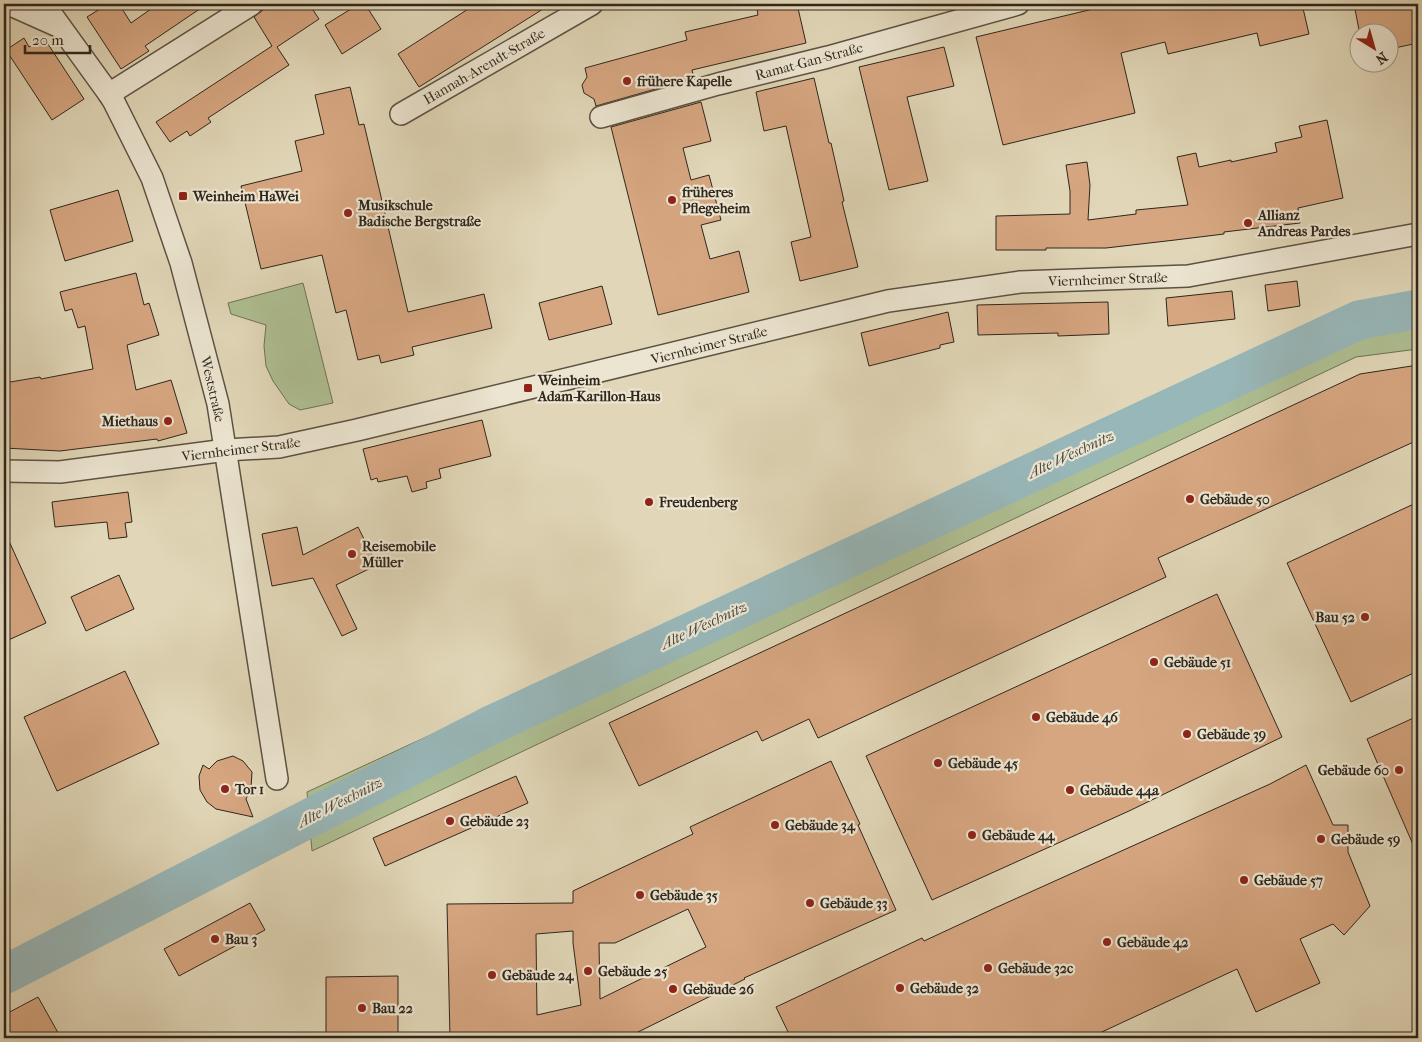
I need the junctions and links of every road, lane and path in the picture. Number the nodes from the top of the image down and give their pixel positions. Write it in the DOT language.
graph roads {
  1 [pos="44,4"];
  2 [pos="252,4"];
  3 [pos="592,4"];
  4 [pos="1018,4"];
  5 [pos="4,6"];
  6 [pos="62,28"];
  7 [pos="109,94"];
  8 [pos="401,114"];
  9 [pos="601,117"];
  10 [pos="1418,234"];
  11 [pos="226,450"];
  12 [pos="4,471"];
  13 [pos="278,779"];
  1 -- 6 [label="street, Weststraße"];
  2 -- 7 [label="street"];
  3 -- 8 [label="street, Hannah-Arendt-Straße"];
  4 -- 9 [label="street, Ramat-Gan-Straße"];
  5 -- 6 [label="street"];
  6 -- 7 [label="street, Weststraße"];
  7 -- 11 [label="street, Weststraße"];
  10 -- 11 [label="street, Viernheimer Straße"];
  11 -- 12 [label="street, Viernheimer Straße"];
  11 -- 13 [label="street, Weststraße"];
}
